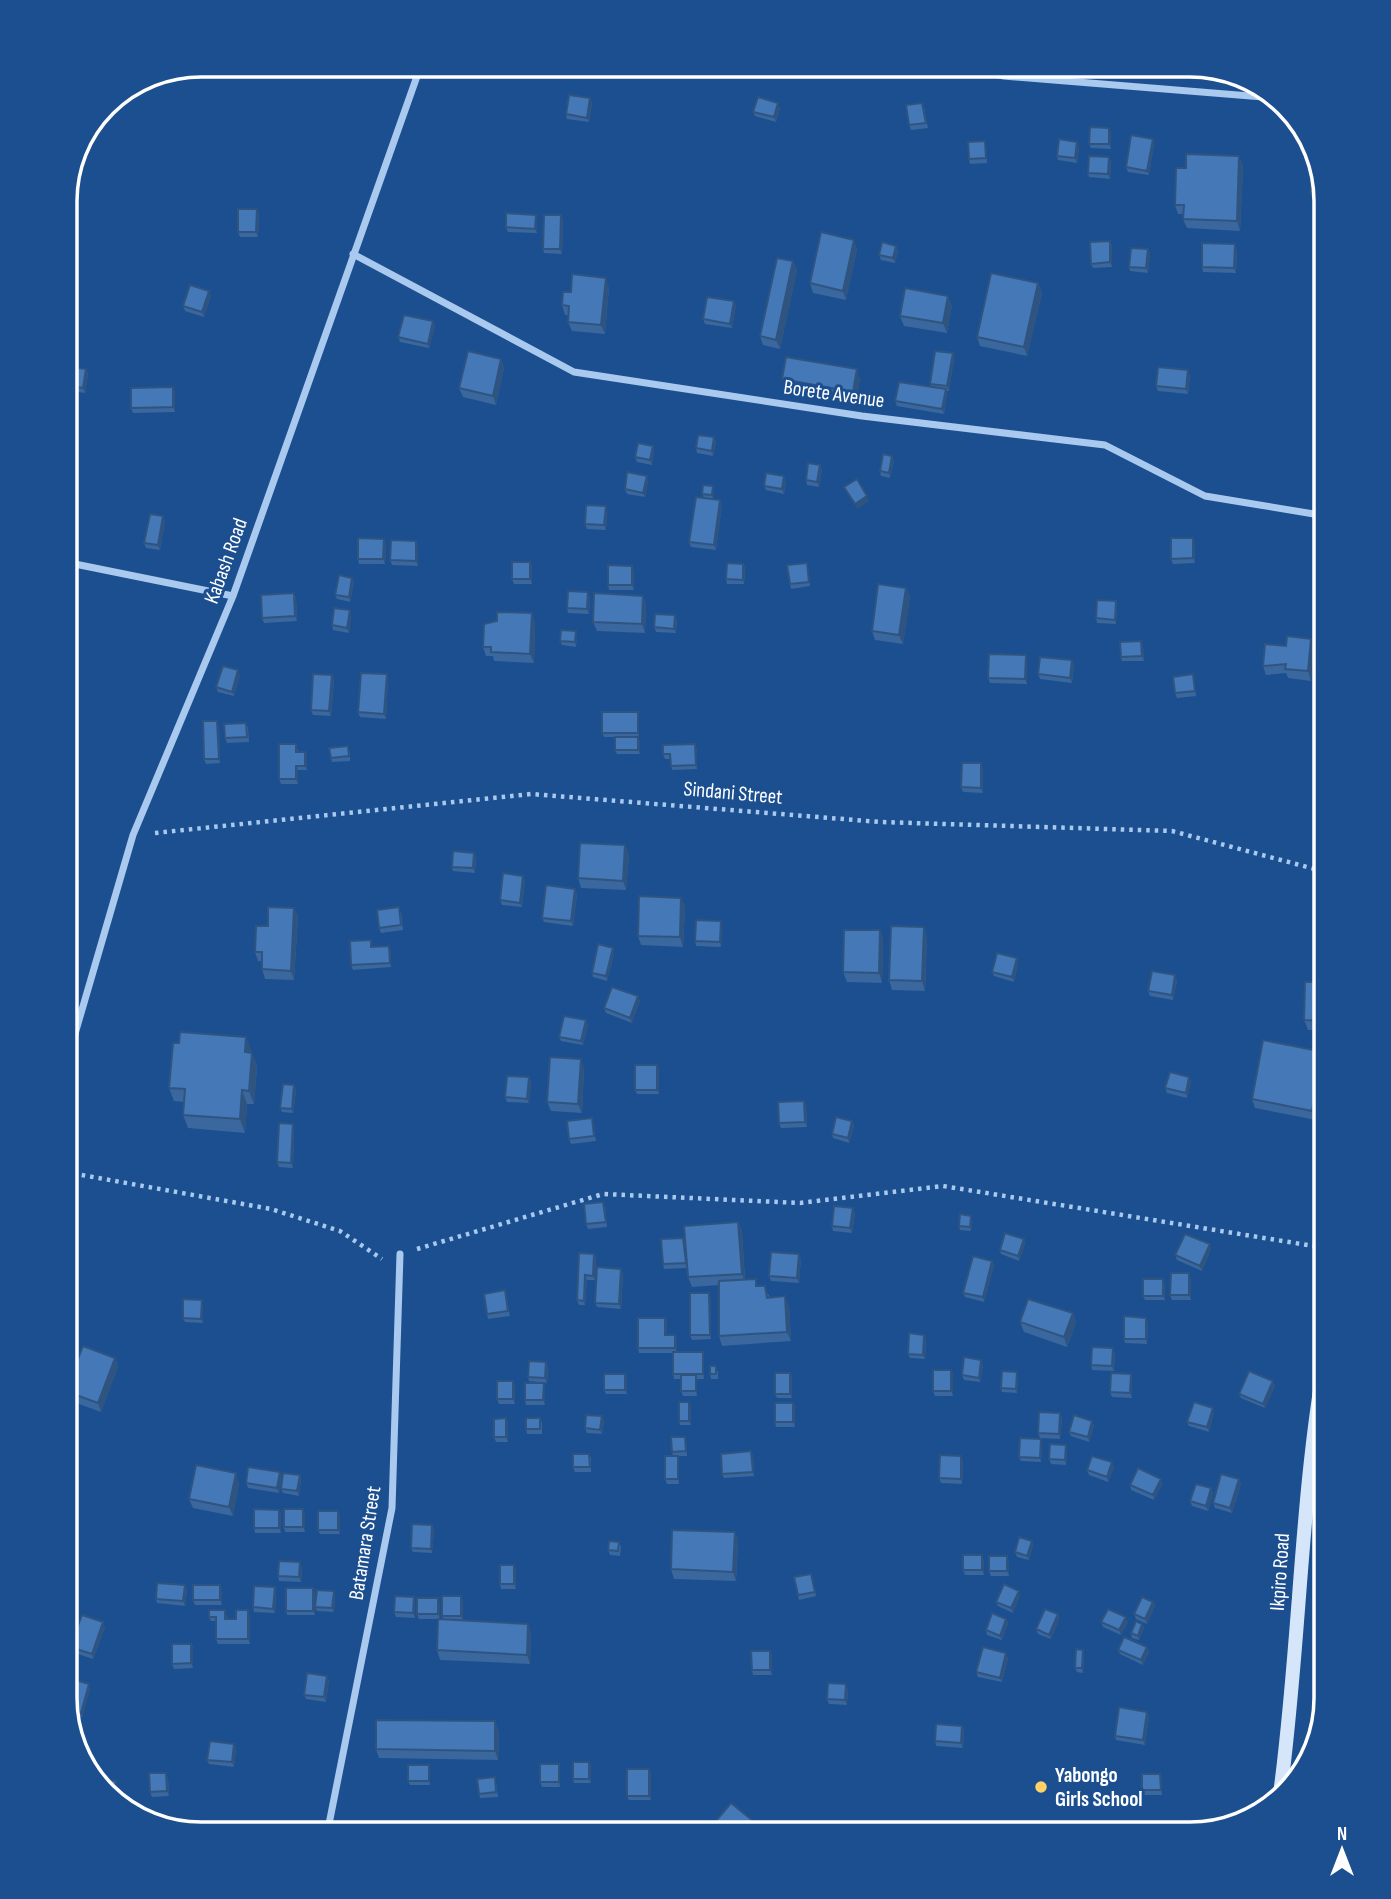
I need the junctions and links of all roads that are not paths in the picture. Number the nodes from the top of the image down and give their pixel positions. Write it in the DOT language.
graph roads {
  1 [pos="417,77"];
  2 [pos="1016,77"];
  3 [pos="1256,97"];
  4 [pos="352,254"];
  5 [pos="1314,514"];
  6 [pos="77,564"];
  7 [pos="233,596"];
  8 [pos="77,1027"];
  9 [pos="400,1254"];
  10 [pos="1314,1423"];
  11 [pos="1282,1782"];
  12 [pos="329,1822"];
  1 -- 4 [label="street, Kabash Road"];
  2 -- 3 [label="street"];
  4 -- 5 [label="street, Borete Avenue"];
  4 -- 7 [label="street, Kabash Road"];
  6 -- 7 [label="street"];
  7 -- 8 [label="street, Kabash Road"];
  9 -- 12 [label="street, Batamara Street"];
  10 -- 11 [label="street, Ikpiro Road"];
}
